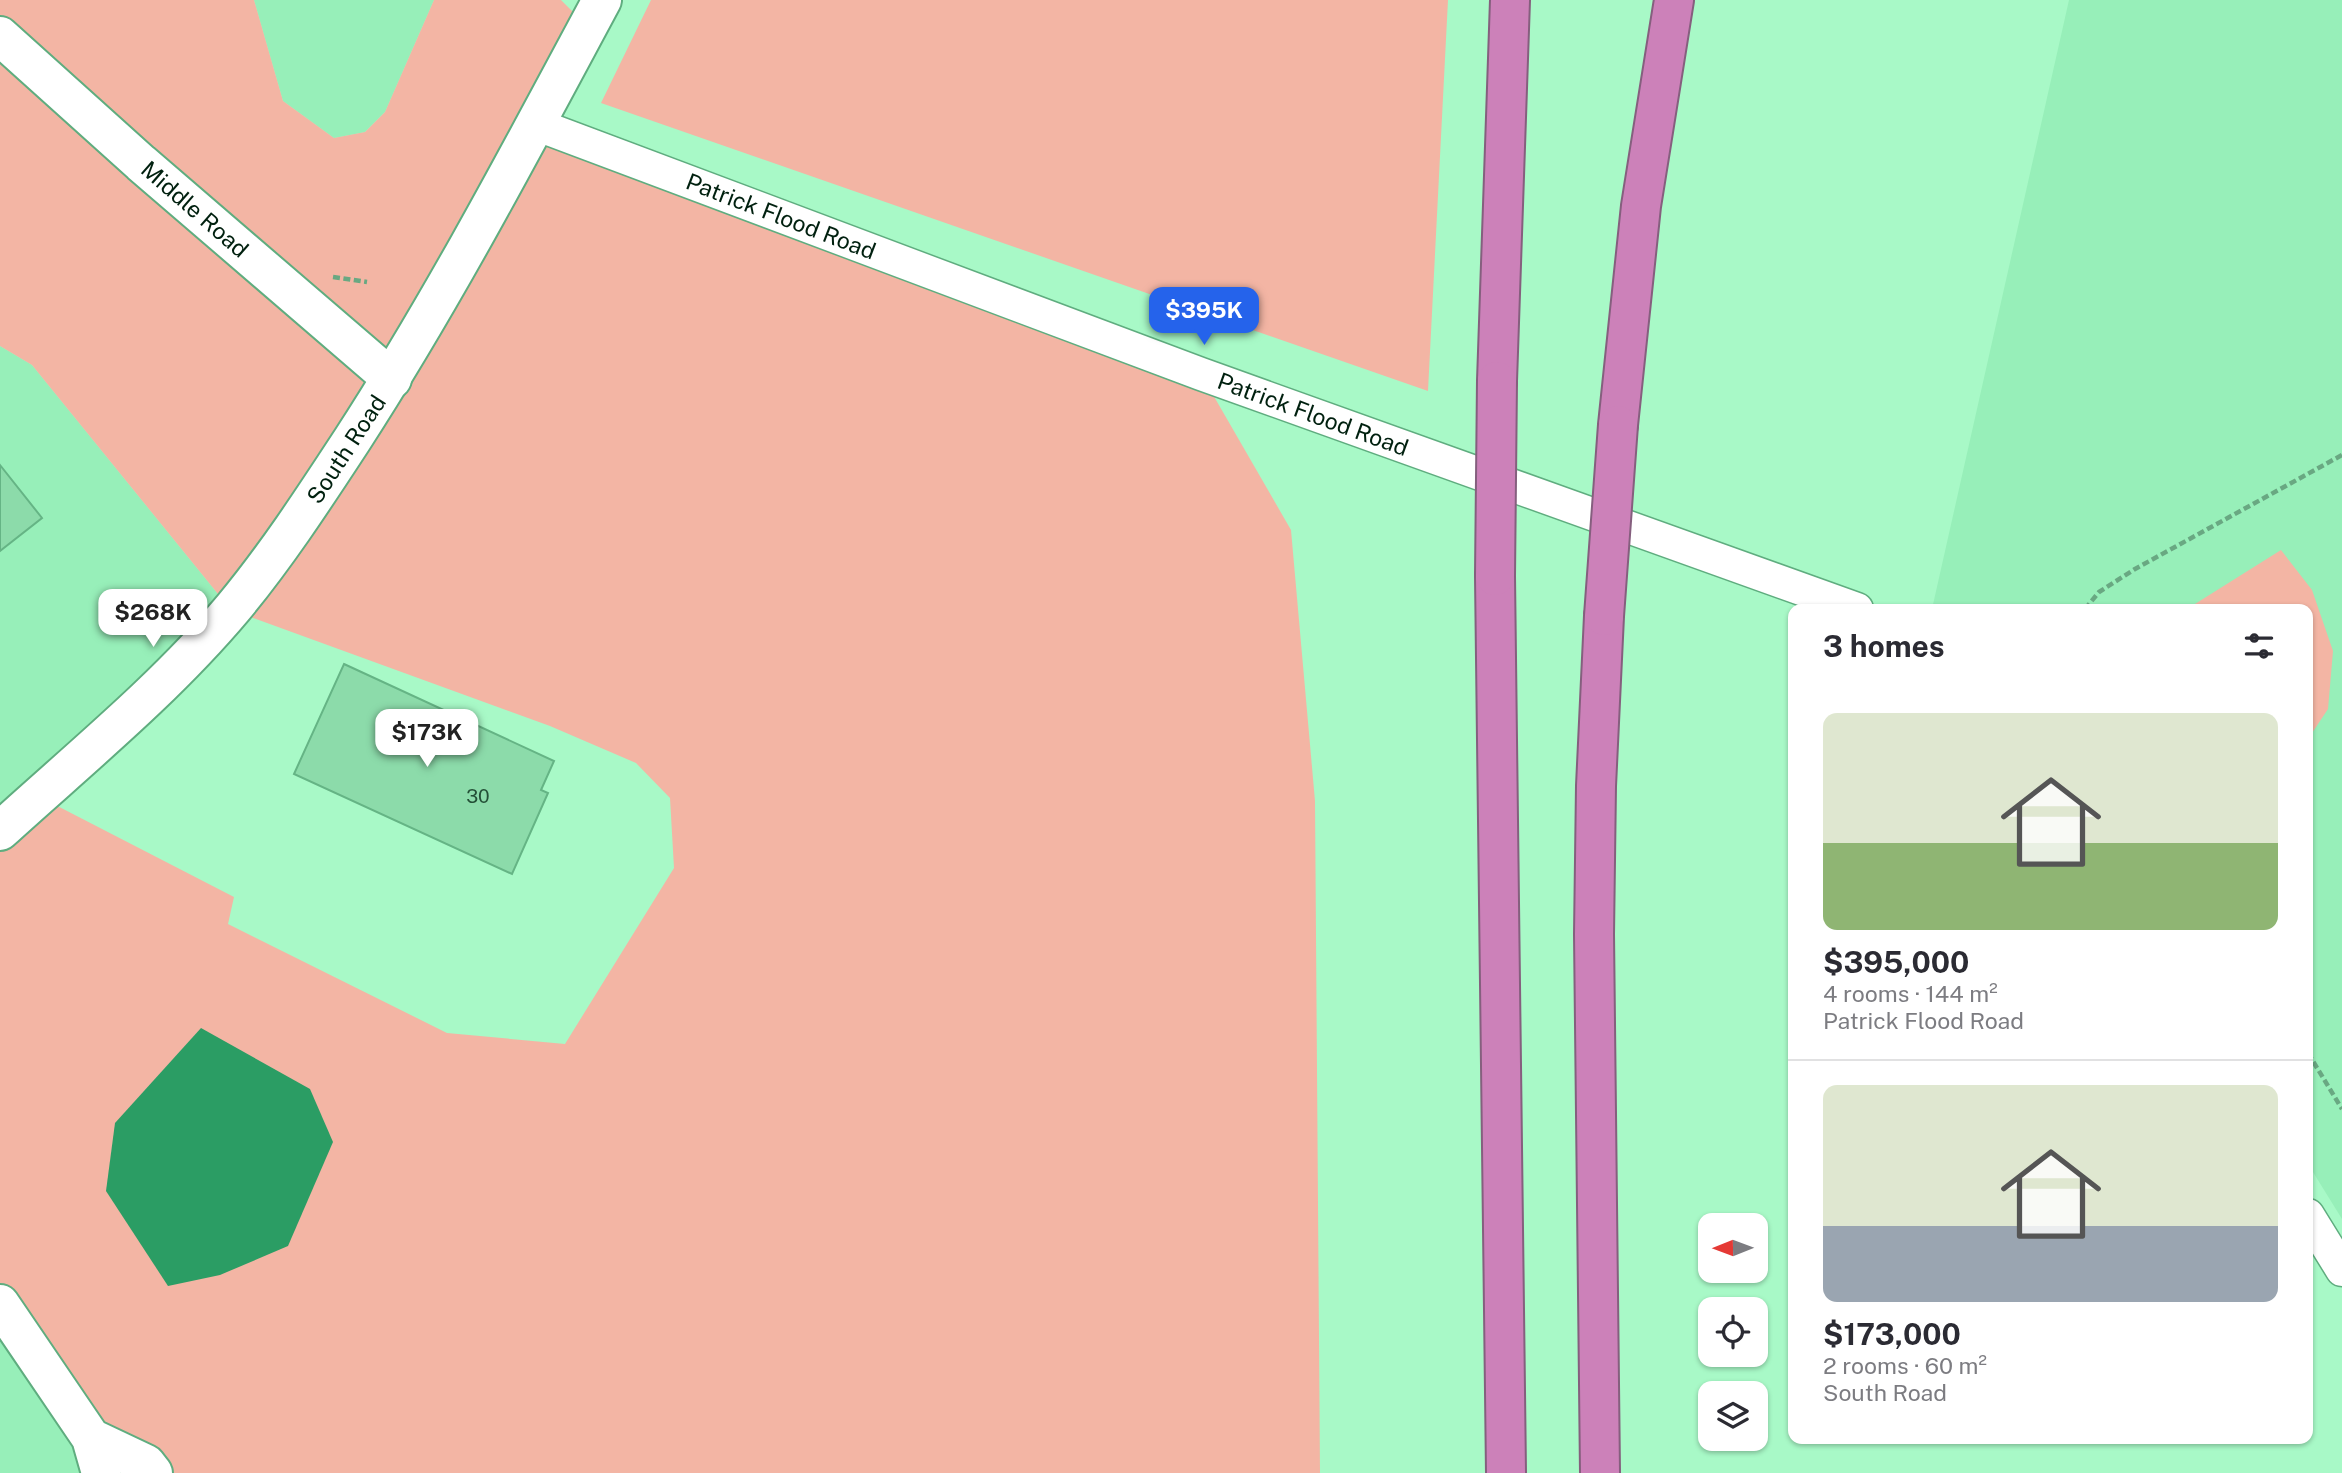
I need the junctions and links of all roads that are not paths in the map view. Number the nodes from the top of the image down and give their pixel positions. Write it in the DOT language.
graph roads {
  1 [pos="602,0"];
  2 [pos="1510,0"];
  3 [pos="1674,0"];
  4 [pos="0,36"];
  5 [pos="535,124"];
  6 [pos="392,379"];
  7 [pos="1843,604"];
  8 [pos="0,831"];
  9 [pos="2313,1223"];
  10 [pos="2342,1270"];
  11 [pos="0,1304"];
  12 [pos="96,1456"];
  13 [pos="153,1473"];
  14 [pos="1506,1473"];
  15 [pos="1600,1473"];
  1 -- 5 [label="main road, South Road"];
  2 -- 14 [label="highway, bridge"];
  3 -- 15 [label="highway, bridge"];
  4 -- 6 [label="main road, Middle Road"];
  5 -- 6 [label="main road, South Road"];
  5 -- 7 [label="street, Patrick Flood Road"];
  6 -- 8 [label="main road, South Road"];
  9 -- 10 [label="street"];
  11 -- 12 [label="main road"];
  12 -- 13 [label="main road"];
}
